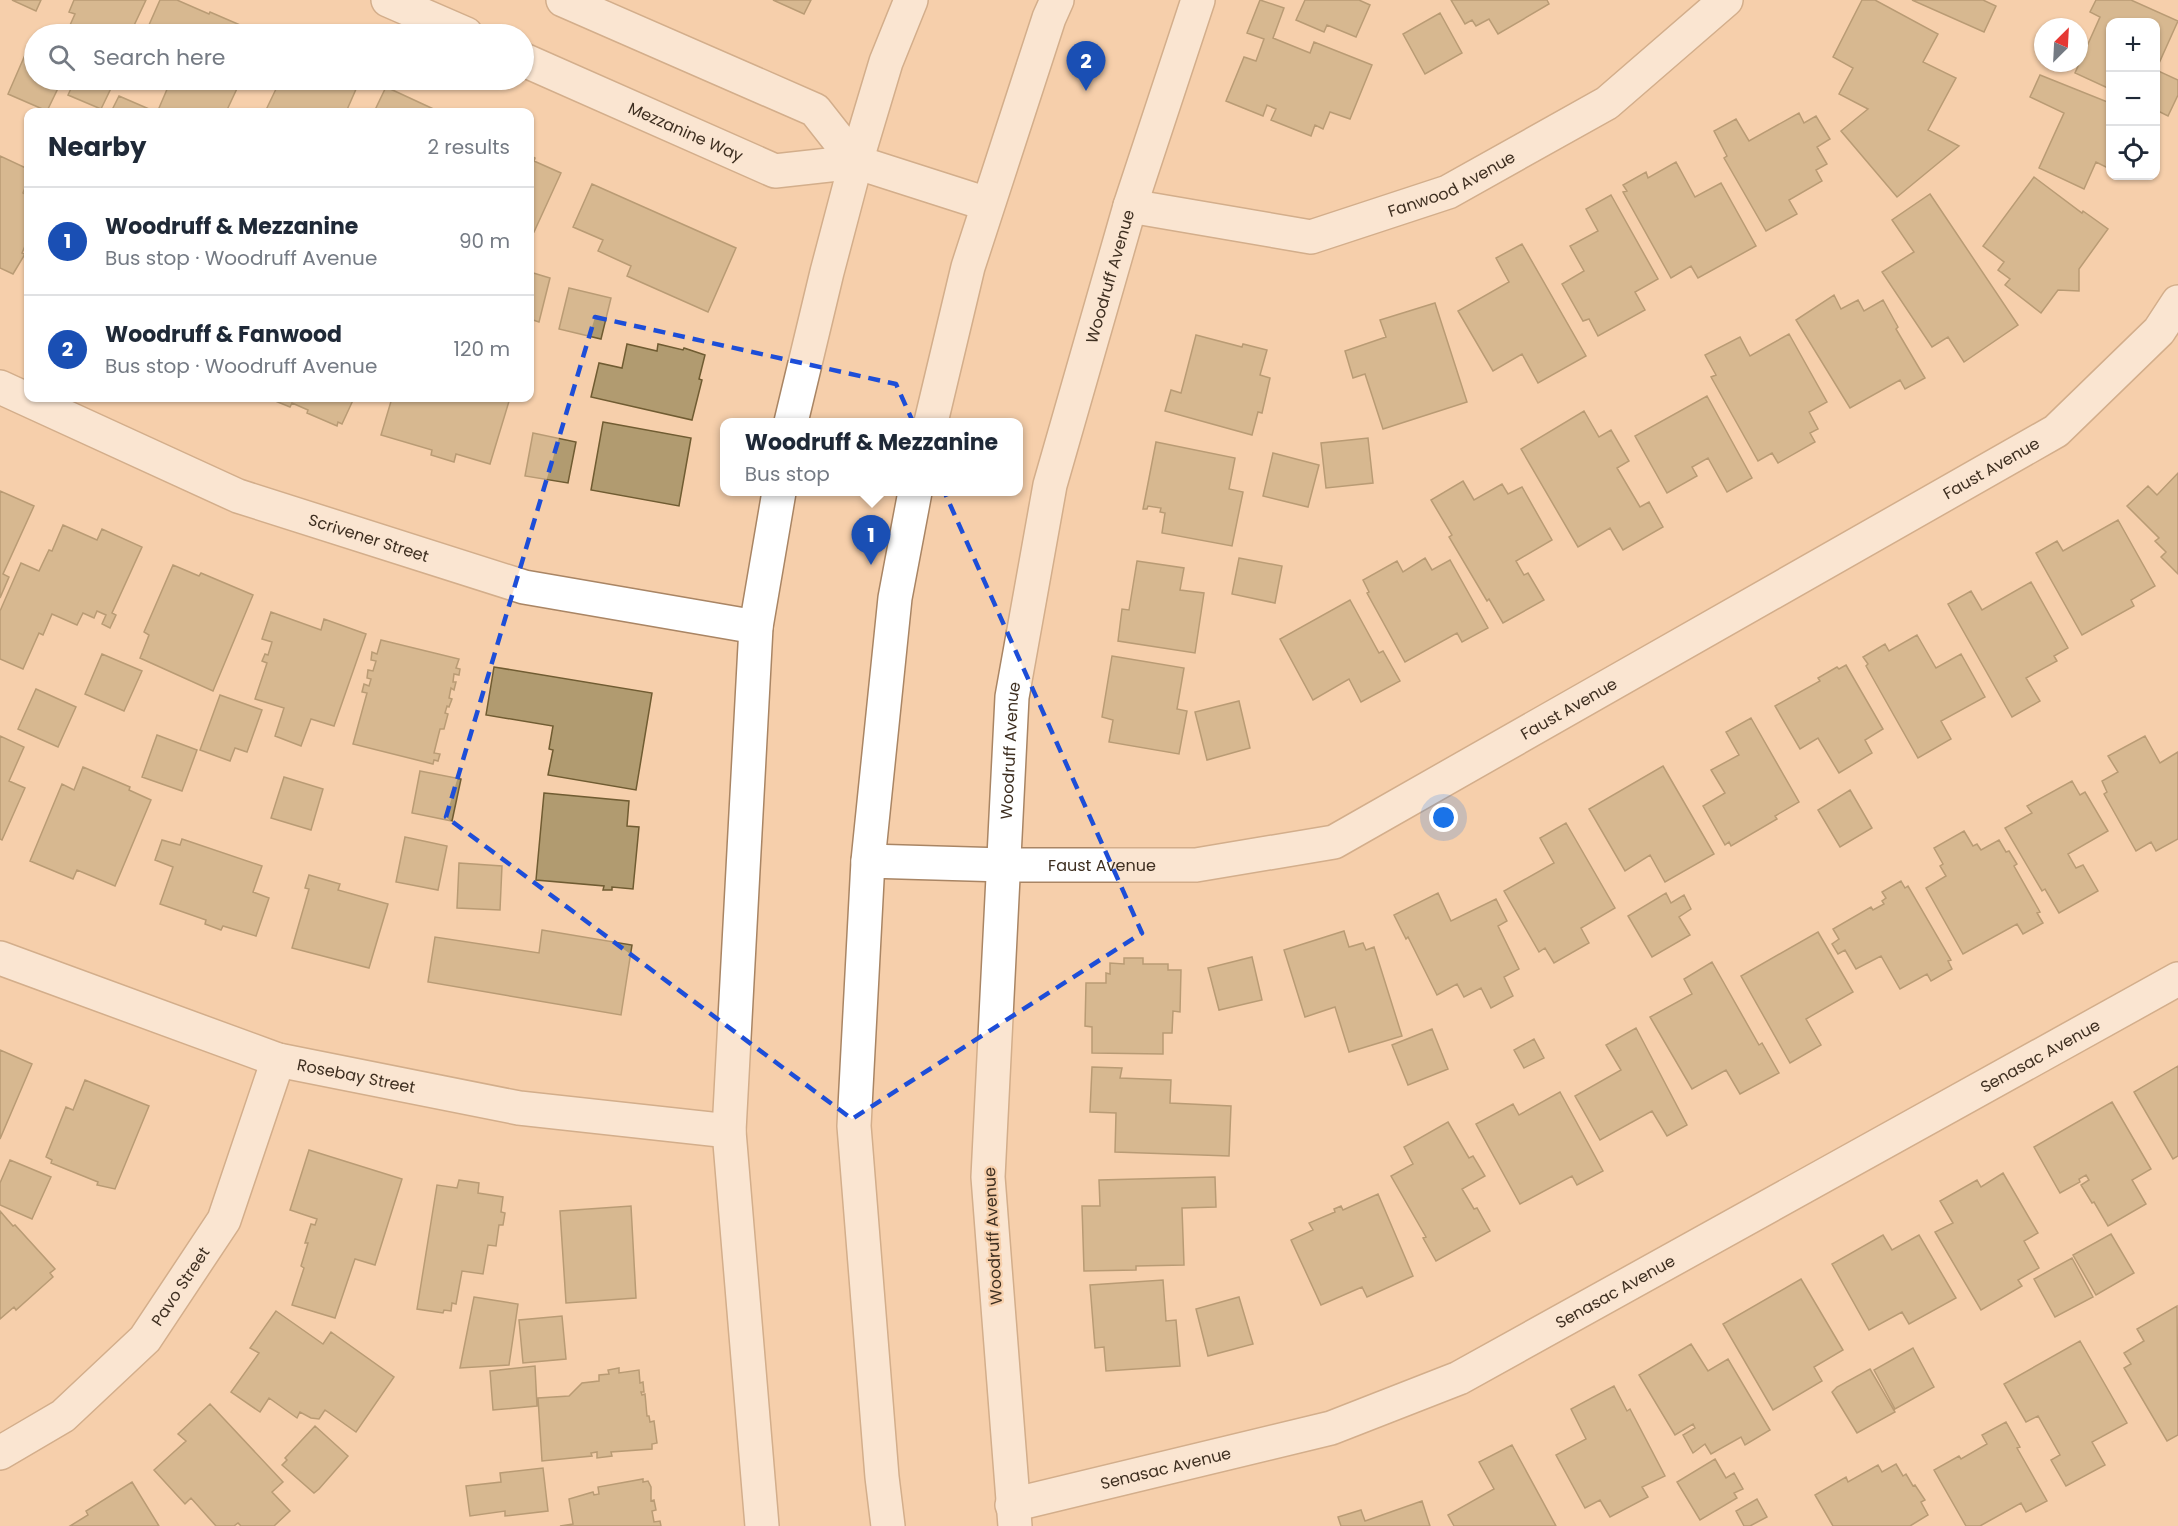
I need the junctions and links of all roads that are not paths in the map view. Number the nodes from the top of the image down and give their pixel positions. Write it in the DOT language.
graph roads {
  1 [pos="388,0"];
  2 [pos="563,0"];
  3 [pos="911,0"];
  4 [pos="1057,0"];
  5 [pos="1198,0"];
  6 [pos="1726,0"];
  7 [pos="443,24"];
  8 [pos="534,64"];
  9 [pos="856,162"];
  10 [pos="987,204"];
  11 [pos="1130,206"];
  12 [pos="2178,302"];
  13 [pos="0,387"];
  14 [pos="24,398"];
  15 [pos="33,402"];
  16 [pos="792,418"];
  17 [pos="932,418"];
  18 [pos="778,496"];
  19 [pos="914,496"];
  20 [pos="756,627"];
  21 [pos="867,861"];
  22 [pos="1004,865"];
  23 [pos="0,958"];
  24 [pos="2178,979"];
  25 [pos="278,1060"];
  26 [pos="729,1131"];
  27 [pos="0,1453"];
  28 [pos="1014,1515"];
  29 [pos="762,1526"];
  30 [pos="888,1526"];
  1 -- 7 [label="street"];
  2 -- 9 [label="street"];
  3 -- 9 [label="street"];
  4 -- 10 [label="street"];
  5 -- 11 [label="street, Woodruff Avenue"];
  6 -- 11 [label="street, Fanwood Avenue"];
  8 -- 9 [label="street, Mezzanine Way"];
  9 -- 10 [label="street, Mezzanine Way"];
  9 -- 16 [label="street"];
  10 -- 17 [label="street"];
  11 -- 22 [label="street, Woodruff Avenue"];
  12 -- 22 [label="street, Faust Avenue"];
  13 -- 14 [label="street, Scrivener Street"];
  15 -- 20 [label="street, Scrivener Street"];
  18 -- 20 [label="street"];
  19 -- 21 [label="street"];
  20 -- 26 [label="street"];
  21 -- 22 [label="street, Faust Avenue"];
  21 -- 30 [label="street"];
  22 -- 28 [label="street, Woodruff Avenue"];
  23 -- 25 [label="street, Rosebay Street"];
  24 -- 28 [label="street, Senasac Avenue"];
  25 -- 26 [label="street, Rosebay Street"];
  25 -- 27 [label="street, Pavo Street"];
  26 -- 29 [label="street"];
}
